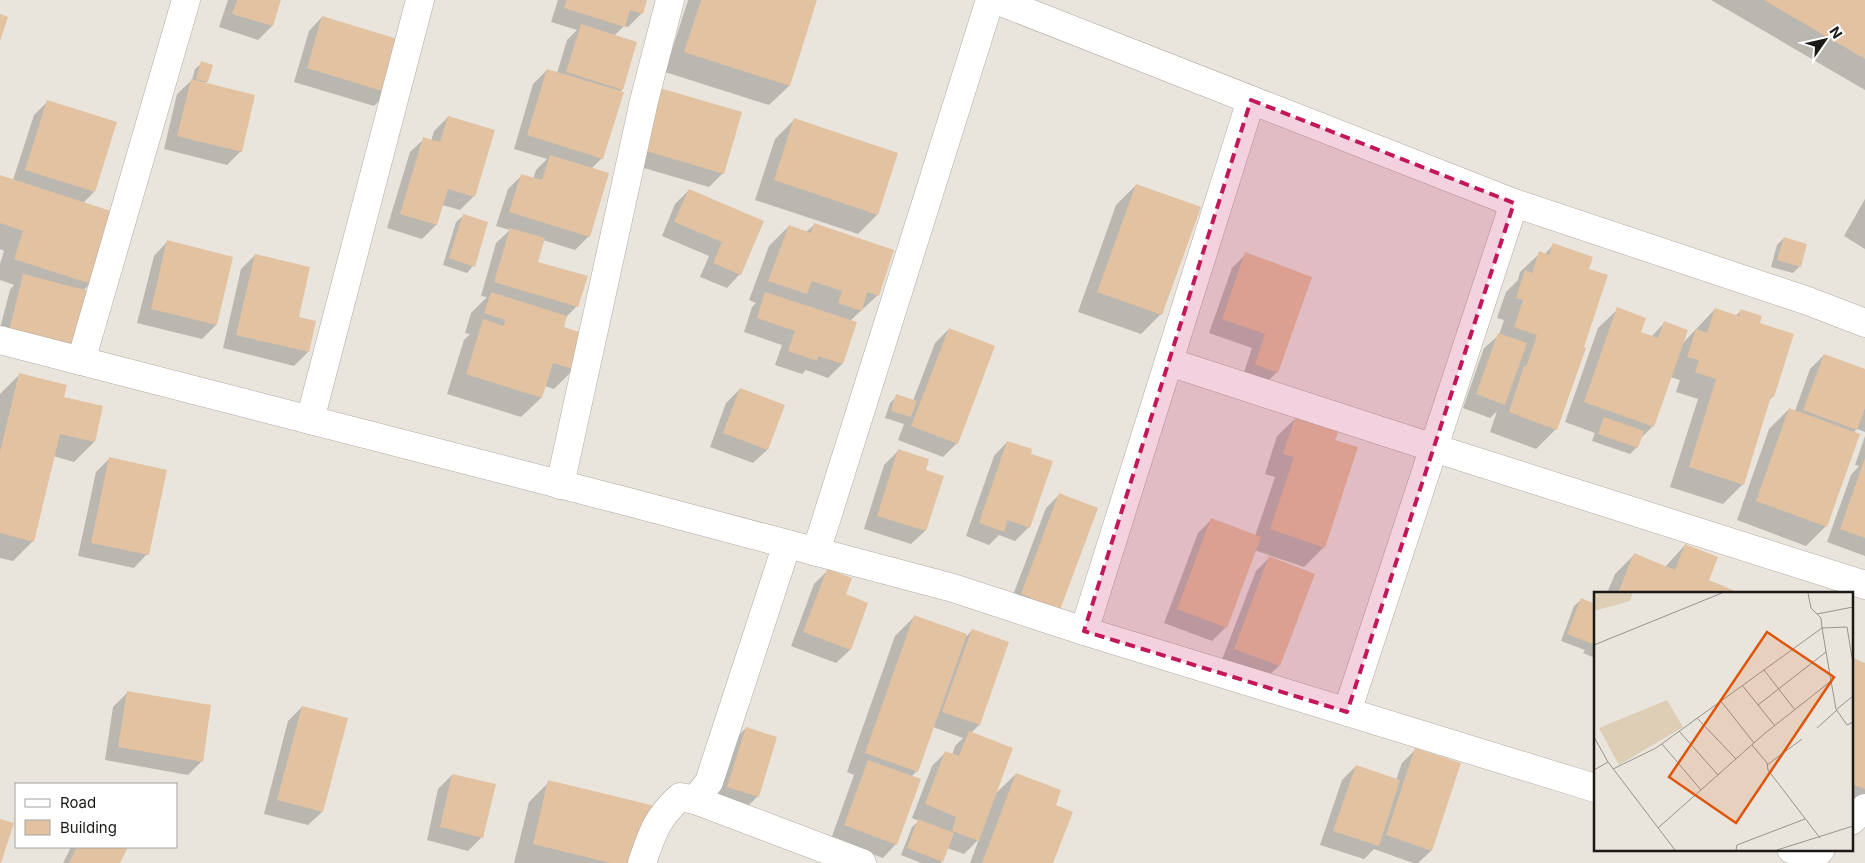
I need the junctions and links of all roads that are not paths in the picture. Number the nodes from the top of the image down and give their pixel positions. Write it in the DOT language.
graph roads {
  1 [pos="186,0"];
  2 [pos="420,0"];
  3 [pos="670,0"];
  4 [pos="990,0"];
  5 [pos="996,0"];
  6 [pos="1251,100"];
  7 [pos="1514,203"];
  8 [pos="1865,323"];
  9 [pos="0,340"];
  10 [pos="81,361"];
  11 [pos="1169,362"];
  12 [pos="310,420"];
  13 [pos="1434,448"];
  14 [pos="560,484"];
  15 [pos="787,544"];
  16 [pos="816,552"];
  17 [pos="1865,585"];
  18 [pos="1084,631"];
  19 [pos="1347,712"];
  20 [pos="1594,788"];
  21 [pos="695,800"];
  22 [pos="1865,808"];
  23 [pos="1852,820"];
  24 [pos="642,863"];
  25 [pos="862,863"];
  1 -- 10 [label="street"];
  2 -- 12 [label="street"];
  3 -- 14 [label="street"];
  4 -- 16 [label="street"];
  5 -- 6 [label="street"];
  6 -- 7 [label="street"];
  6 -- 11 [label="street"];
  7 -- 8 [label="street"];
  7 -- 13 [label="street"];
  9 -- 10 [label="street"];
  10 -- 12 [label="street"];
  11 -- 13 [label="street"];
  11 -- 18 [label="street"];
  12 -- 14 [label="street"];
  13 -- 17 [label="street"];
  13 -- 19 [label="street"];
  14 -- 15 [label="street"];
  15 -- 16 [label="street"];
  15 -- 21 [label="street"];
  16 -- 18 [label="street"];
  18 -- 19 [label="street"];
  19 -- 20 [label="street"];
  21 -- 24 [label="street"];
  21 -- 25 [label="street"];
  22 -- 23 [label="street"];
}
